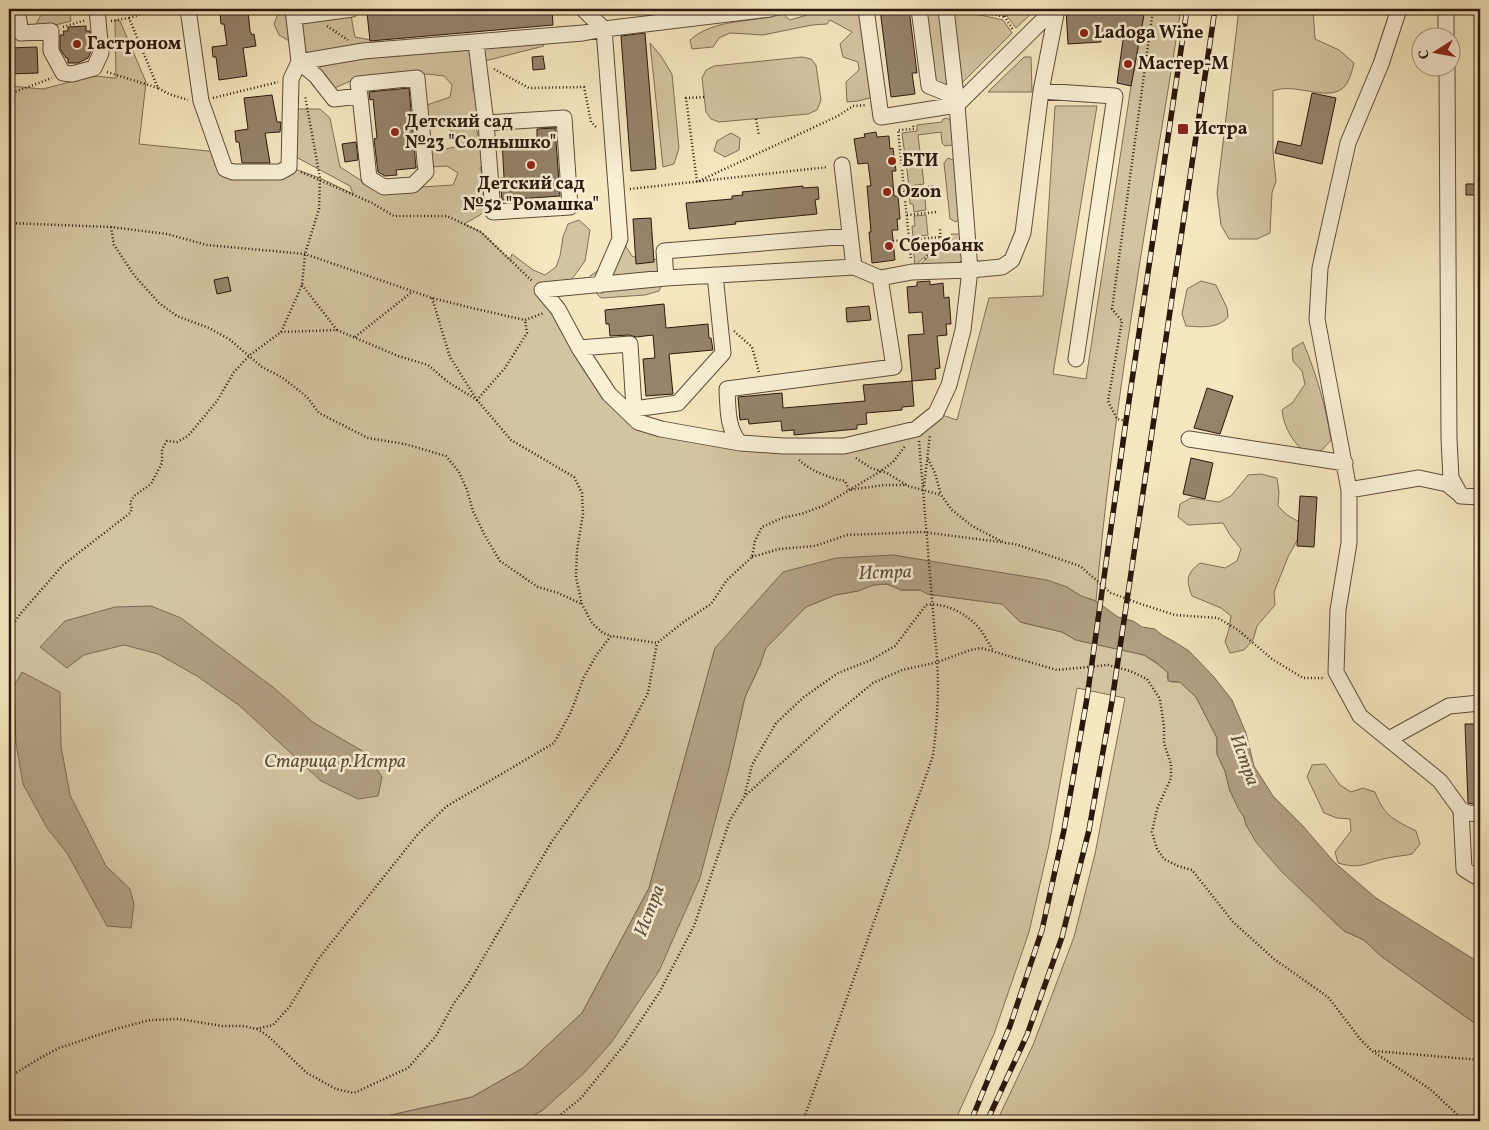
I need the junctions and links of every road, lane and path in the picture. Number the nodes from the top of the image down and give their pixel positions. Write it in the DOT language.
graph roads {
  1 [pos="17,9"];
  2 [pos="156,9"];
  3 [pos="188,9"];
  4 [pos="352,9"];
  5 [pos="582,9"];
  6 [pos="770,9"];
  7 [pos="866,9"];
  8 [pos="919,9"];
  9 [pos="946,9"];
  10 [pos="972,9"];
  11 [pos="1004,9"];
  12 [pos="1056,9"];
  13 [pos="1153,9"];
  14 [pos="1399,9"];
  15 [pos="1446,9"];
  16 [pos="294,13"];
  17 [pos="311,15"];
  18 [pos="98,16"];
  19 [pos="1005,16"];
  20 [pos="129,18"];
  21 [pos="1446,28"];
  22 [pos="604,29"];
  23 [pos="50,31"];
  24 [pos="1018,36"];
  25 [pos="476,43"];
  26 [pos="363,51"];
  27 [pos="299,62"];
  28 [pos="479,62"];
  29 [pos="94,68"];
  30 [pos="64,73"];
  31 [pos="1447,78"];
  32 [pos="292,79"];
  33 [pos="158,88"];
  34 [pos="304,91"];
  35 [pos="1041,91"];
  36 [pos="9,94"];
  37 [pos="360,96"];
  38 [pos="704,97"];
  39 [pos="201,101"];
  40 [pos="956,101"];
  41 [pos="853,106"];
  42 [pos="756,119"];
  43 [pos="486,124"];
  44 [pos="914,128"];
  45 [pos="759,136"];
  46 [pos="614,145"];
  47 [pos="842,165"];
  48 [pos="289,167"];
  49 [pos="320,178"];
  50 [pos="696,182"];
  51 [pos="934,186"];
  52 [pos="617,190"];
  53 [pos="904,190"];
  54 [pos="937,212"];
  55 [pos="907,215"];
  56 [pos="9,223"];
  57 [pos="111,227"];
  58 [pos="940,229"];
  59 [pos="850,236"];
  60 [pos="940,237"];
  61 [pos="909,240"];
  62 [pos="893,242"];
  63 [pos="305,254"];
  64 [pos="854,267"];
  65 [pos="970,270"];
  66 [pos="912,272"];
  67 [pos="715,275"];
  68 [pos="666,278"];
  69 [pos="880,278"];
  70 [pos="302,285"];
  71 [pos="600,285"];
  72 [pos="542,290"];
  73 [pos="413,291"];
  74 [pos="432,298"];
  75 [pos="558,309"];
  76 [pos="720,319"];
  77 [pos="525,320"];
  78 [pos="338,330"];
  79 [pos="282,332"];
  80 [pos="355,337"];
  81 [pos="580,348"];
  82 [pos="250,355"];
  83 [pos="1076,359"];
  84 [pos="756,360"];
  85 [pos="477,400"];
  86 [pos="936,413"];
  87 [pos="636,415"];
  88 [pos="1126,421"];
  89 [pos="916,430"];
  90 [pos="1189,439"];
  91 [pos="740,443"];
  92 [pos="784,446"];
  93 [pos="844,446"];
  94 [pos="928,458"];
  95 [pos="1345,463"];
  96 [pos="880,471"];
  97 [pos="908,486"];
  98 [pos="849,490"];
  99 [pos="924,490"];
  100 [pos="1349,490"];
  101 [pos="941,495"];
  102 [pos="1461,496"];
  103 [pos="1480,497"];
  104 [pos="1005,543"];
  105 [pos="752,557"];
  106 [pos="582,604"];
  107 [pos="9,630"];
  108 [pos="611,636"];
  109 [pos="657,643"];
  110 [pos="992,650"];
  111 [pos="938,662"];
  112 [pos="1336,672"];
  113 [pos="1480,703"];
  114 [pos="1389,739"];
  115 [pos="745,796"];
  116 [pos="1462,810"];
  117 [pos="1480,814"];
  118 [pos="1480,876"];
  119 [pos="256,1029"];
  120 [pos="1372,1051"];
  121 [pos="1480,1060"];
  122 [pos="9,1080"];
  123 [pos="552,1121"];
  124 [pos="803,1121"];
  125 [pos="1464,1121"];
  1 -- 23 [label="street"];
  2 -- 20 [label="path"];
  3 -- 39 [label="street"];
  4 -- 17 [label="street"];
  5 -- 22 [label="street"];
  6 -- 22 [label="street"];
  7 -- 40 [label="street"];
  8 -- 40 [label="street"];
  9 -- 40 [label="street"];
  10 -- 19 [label="path"];
  11 -- 19 [label="path"];
  12 -- 35 [label="street"];
  12 -- 40 [label="street"];
  13 -- 88 [label="path"];
  14 -- 95 [label="street"];
  15 -- 21 [label="street"];
  16 -- 17 [label="street"];
  16 -- 27 [label="street"];
  17 -- 26 [label="path"];
  18 -- 20 [label="path"];
  18 -- 23 [label="path"];
  18 -- 29 [label="street"];
  19 -- 24 [label="path"];
  20 -- 33 [label="path"];
  22 -- 25 [label="street"];
  22 -- 46 [label="street"];
  23 -- 30 [label="street"];
  25 -- 26 [label="street"];
  25 -- 28 [label="street"];
  26 -- 27 [label="street"];
  27 -- 32 [label="street"];
  27 -- 37 [label="street"];
  28 -- 43 [label="street"];
  28 -- 46 [label="path"];
  29 -- 30 [label="street"];
  29 -- 33 [label="path"];
  30 -- 36 [label="path"];
  31 -- 102 [label="street"];
  32 -- 39 [label="path"];
  32 -- 48 [label="street"];
  33 -- 39 [label="path"];
  34 -- 49 [label="path"];
  35 -- 65 [label="street"];
  35 -- 83 [label="street"];
  37 -- 37 [label="street"];
  38 -- 50 [label="path"];
  39 -- 48 [label="street"];
  40 -- 65 [label="street"];
  41 -- 50 [label="path"];
  42 -- 45 [label="path"];
  43 -- 43 [label="street"];
  44 -- 53 [label="path"];
  46 -- 52 [label="street"];
  47 -- 50 [label="path"];
  47 -- 59 [label="street"];
  48 -- 49 [label="path"];
  49 -- 63 [label="path"];
  49 -- 72 [label="path"];
  50 -- 52 [label="path"];
  51 -- 53 [label="path"];
  52 -- 71 [label="street"];
  53 -- 55 [label="path"];
  54 -- 55 [label="path"];
  55 -- 61 [label="path"];
  56 -- 57 [label="path"];
  57 -- 63 [label="path"];
  57 -- 82 [label="path"];
  58 -- 60 [label="path"];
  59 -- 64 [label="street"];
  59 -- 68 [label="street"];
  60 -- 61 [label="path"];
  60 -- 66 [label="path"];
  61 -- 62 [label="path"];
  61 -- 66 [label="path"];
  63 -- 70 [label="path"];
  63 -- 73 [label="path"];
  64 -- 67 [label="street"];
  64 -- 69 [label="street"];
  65 -- 66 [label="street"];
  65 -- 86 [label="street"];
  66 -- 69 [label="street"];
  67 -- 68 [label="street"];
  67 -- 76 [label="street"];
  68 -- 71 [label="street"];
  69 -- 91 [label="street"];
  70 -- 78 [label="path"];
  70 -- 79 [label="path"];
  71 -- 72 [label="street"];
  72 -- 75 [label="street"];
  73 -- 74 [label="path"];
  73 -- 80 [label="path"];
  74 -- 77 [label="path"];
  74 -- 85 [label="path"];
  75 -- 77 [label="path"];
  75 -- 81 [label="street"];
  76 -- 84 [label="path"];
  76 -- 87 [label="street"];
  77 -- 85 [label="path"];
  78 -- 79 [label="path"];
  78 -- 80 [label="path"];
  79 -- 82 [label="path"];
  80 -- 85 [label="path"];
  81 -- 87 [label="street"];
  81 -- 87 [label="street"];
  82 -- 106 [label="path"];
  82 -- 107 [label="path"];
  85 -- 106 [label="path"];
  86 -- 89 [label="street"];
  86 -- 94 [label="path"];
  87 -- 91 [label="street"];
  89 -- 93 [label="street"];
  89 -- 96 [label="path"];
  89 -- 99 [label="path"];
  90 -- 95 [label="street"];
  91 -- 92 [label="street"];
  92 -- 93 [label="street"];
  92 -- 98 [label="path"];
  93 -- 96 [label="path"];
  94 -- 99 [label="path"];
  94 -- 101 [label="path"];
  95 -- 100 [label="street"];
  96 -- 97 [label="path"];
  96 -- 98 [label="path"];
  97 -- 98 [label="path"];
  97 -- 99 [label="path"];
  98 -- 105 [label="path"];
  99 -- 101 [label="path"];
  99 -- 111 [label="path, bridge"];
  100 -- 102 [label="street"];
  100 -- 112 [label="street"];
  101 -- 104 [label="path"];
  102 -- 103 [label="street"];
  104 -- 105 [label="path"];
  104 -- 112 [label="path"];
  105 -- 109 [label="path"];
  106 -- 108 [label="path"];
  108 -- 109 [label="path"];
  108 -- 119 [label="path"];
  109 -- 119 [label="path"];
  110 -- 111 [label="path"];
  110 -- 115 [label="path"];
  110 -- 120 [label="path"];
  111 -- 115 [label="path"];
  111 -- 124 [label="path"];
  112 -- 114 [label="street"];
  113 -- 114 [label="street"];
  114 -- 116 [label="street"];
  115 -- 123 [label="path"];
  116 -- 117 [label="street"];
  116 -- 118 [label="street"];
  119 -- 122 [label="path"];
  120 -- 121 [label="path"];
  120 -- 125 [label="path"];
}
